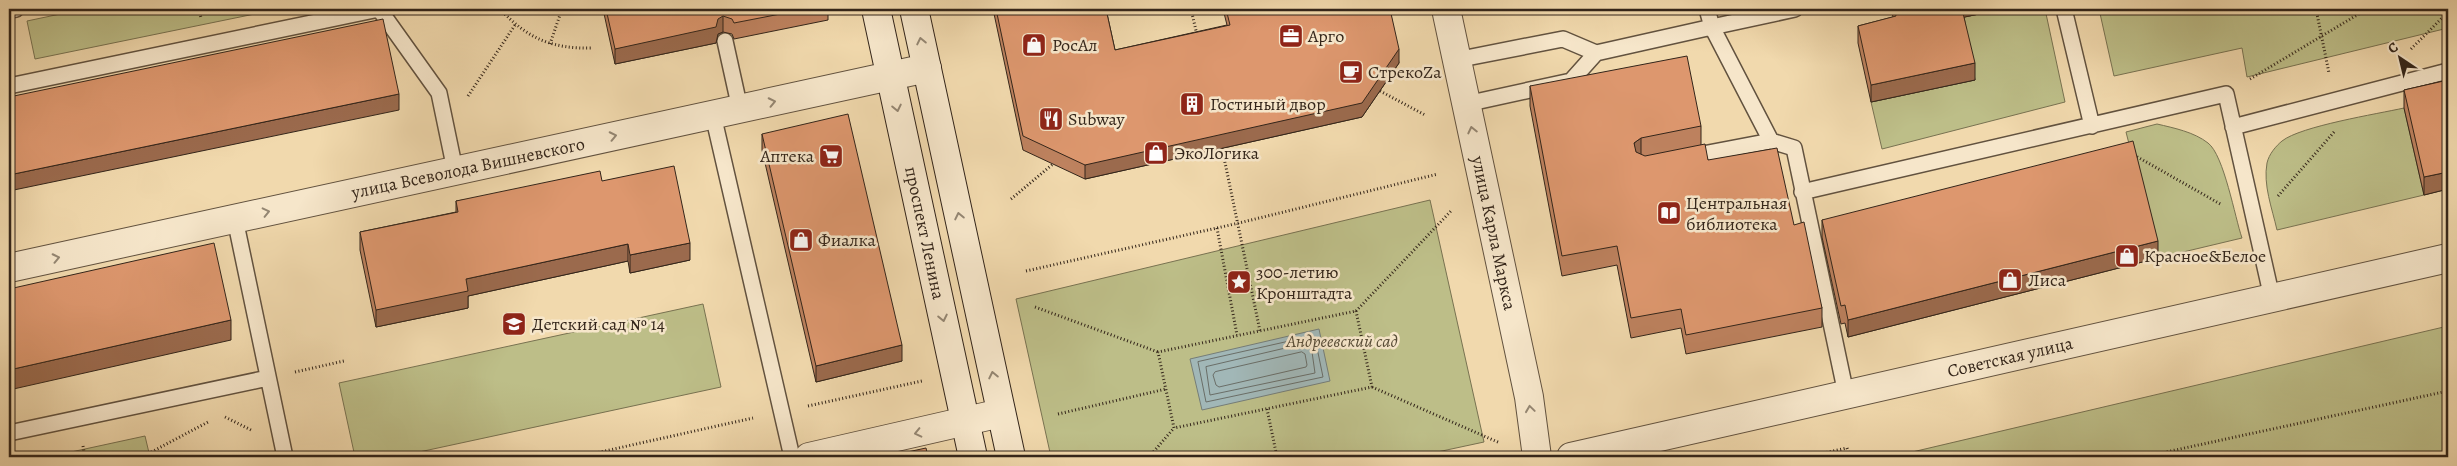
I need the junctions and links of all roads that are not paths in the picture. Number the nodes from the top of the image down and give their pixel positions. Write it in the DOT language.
graph roads {
  1 [pos="16,9"];
  2 [pos="379,9"];
  3 [pos="876,9"];
  4 [pos="914,9"];
  5 [pos="1446,9"];
  6 [pos="1707,9"];
  7 [pos="1795,9"];
  8 [pos="2064,9"];
  9 [pos="9,10"];
  10 [pos="1712,27"];
  11 [pos="725,41"];
  12 [pos="1596,54"];
  13 [pos="1456,60"];
  14 [pos="927,68"];
  15 [pos="2448,71"];
  16 [pos="891,76"];
  17 [pos="9,86"];
  18 [pos="1466,104"];
  19 [pos="740,109"];
  20 [pos="713,115"];
  21 [pos="2092,126"];
  22 [pos="2233,126"];
  23 [pos="1771,141"];
  24 [pos="1671,160"];
  25 [pos="454,170"];
  26 [pos="1802,192"];
  27 [pos="235,219"];
  28 [pos="2448,258"];
  29 [pos="9,268"];
  30 [pos="2272,298"];
  31 [pos="268,378"];
  32 [pos="1846,394"];
  33 [pos="1002,413"];
  34 [pos="966,422"];
  35 [pos="9,433"];
  36 [pos="284,457"];
  37 [pos="792,457"];
  38 [pos="809,457"];
  39 [pos="973,457"];
  40 [pos="1011,457"];
  41 [pos="1537,457"];
  42 [pos="1571,457"];
  1 -- 9 [label="lane"];
  2 -- 17 [label="lane"];
  2 -- 25 [label="lane"];
  3 -- 16 [label="street, проспект Ленина"];
  14 -- 4 [label="street, проспект Ленина, one-way"];
  5 -- 13 [label="street, улица Карла Маркса"];
  6 -- 10 [label="lane"];
  7 -- 10 [label="lane"];
  8 -- 21 [label="lane"];
  10 -- 12 [label="lane"];
  10 -- 23 [label="lane"];
  11 -- 19 [label="lane"];
  12 -- 13 [label="lane"];
  12 -- 18 [label="lane"];
  13 -- 18 [label="street, улица Карла Маркса"];
  14 -- 16 [label="street, улица Всеволода Вишневского"];
  33 -- 14 [label="street, проспект Ленина, one-way"];
  15 -- 22 [label="lane"];
  19 -- 16 [label="street, улица Всеволода Вишневского, one-way"];
  16 -- 34 [label="street, проспект Ленина, one-way"];
  41 -- 18 [label="street, улица Карла Маркса, one-way"];
  19 -- 20 [label="street, улица Всеволода Вишневского"];
  25 -- 20 [label="street, улица Всеволода Вишневского, one-way"];
  20 -- 37 [label="lane"];
  21 -- 22 [label="lane"];
  21 -- 26 [label="lane"];
  22 -- 30 [label="lane"];
  23 -- 24 [label="lane"];
  23 -- 26 [label="lane"];
  27 -- 25 [label="street, улица Всеволода Вишневского, one-way"];
  26 -- 32 [label="lane"];
  29 -- 27 [label="street, улица Всеволода Вишневского, one-way"];
  27 -- 31 [label="lane"];
  28 -- 30 [label="street, Советская улица"];
  30 -- 32 [label="street, Советская улица"];
  31 -- 35 [label="lane"];
  31 -- 36 [label="lane"];
  32 -- 42 [label="street, Советская улица"];
  33 -- 34 [label="street"];
  33 -- 40 [label="street, проспект Ленина"];
  34 -- 38 [label="street, one-way"];
  34 -- 39 [label="street, проспект Ленина"];
}
